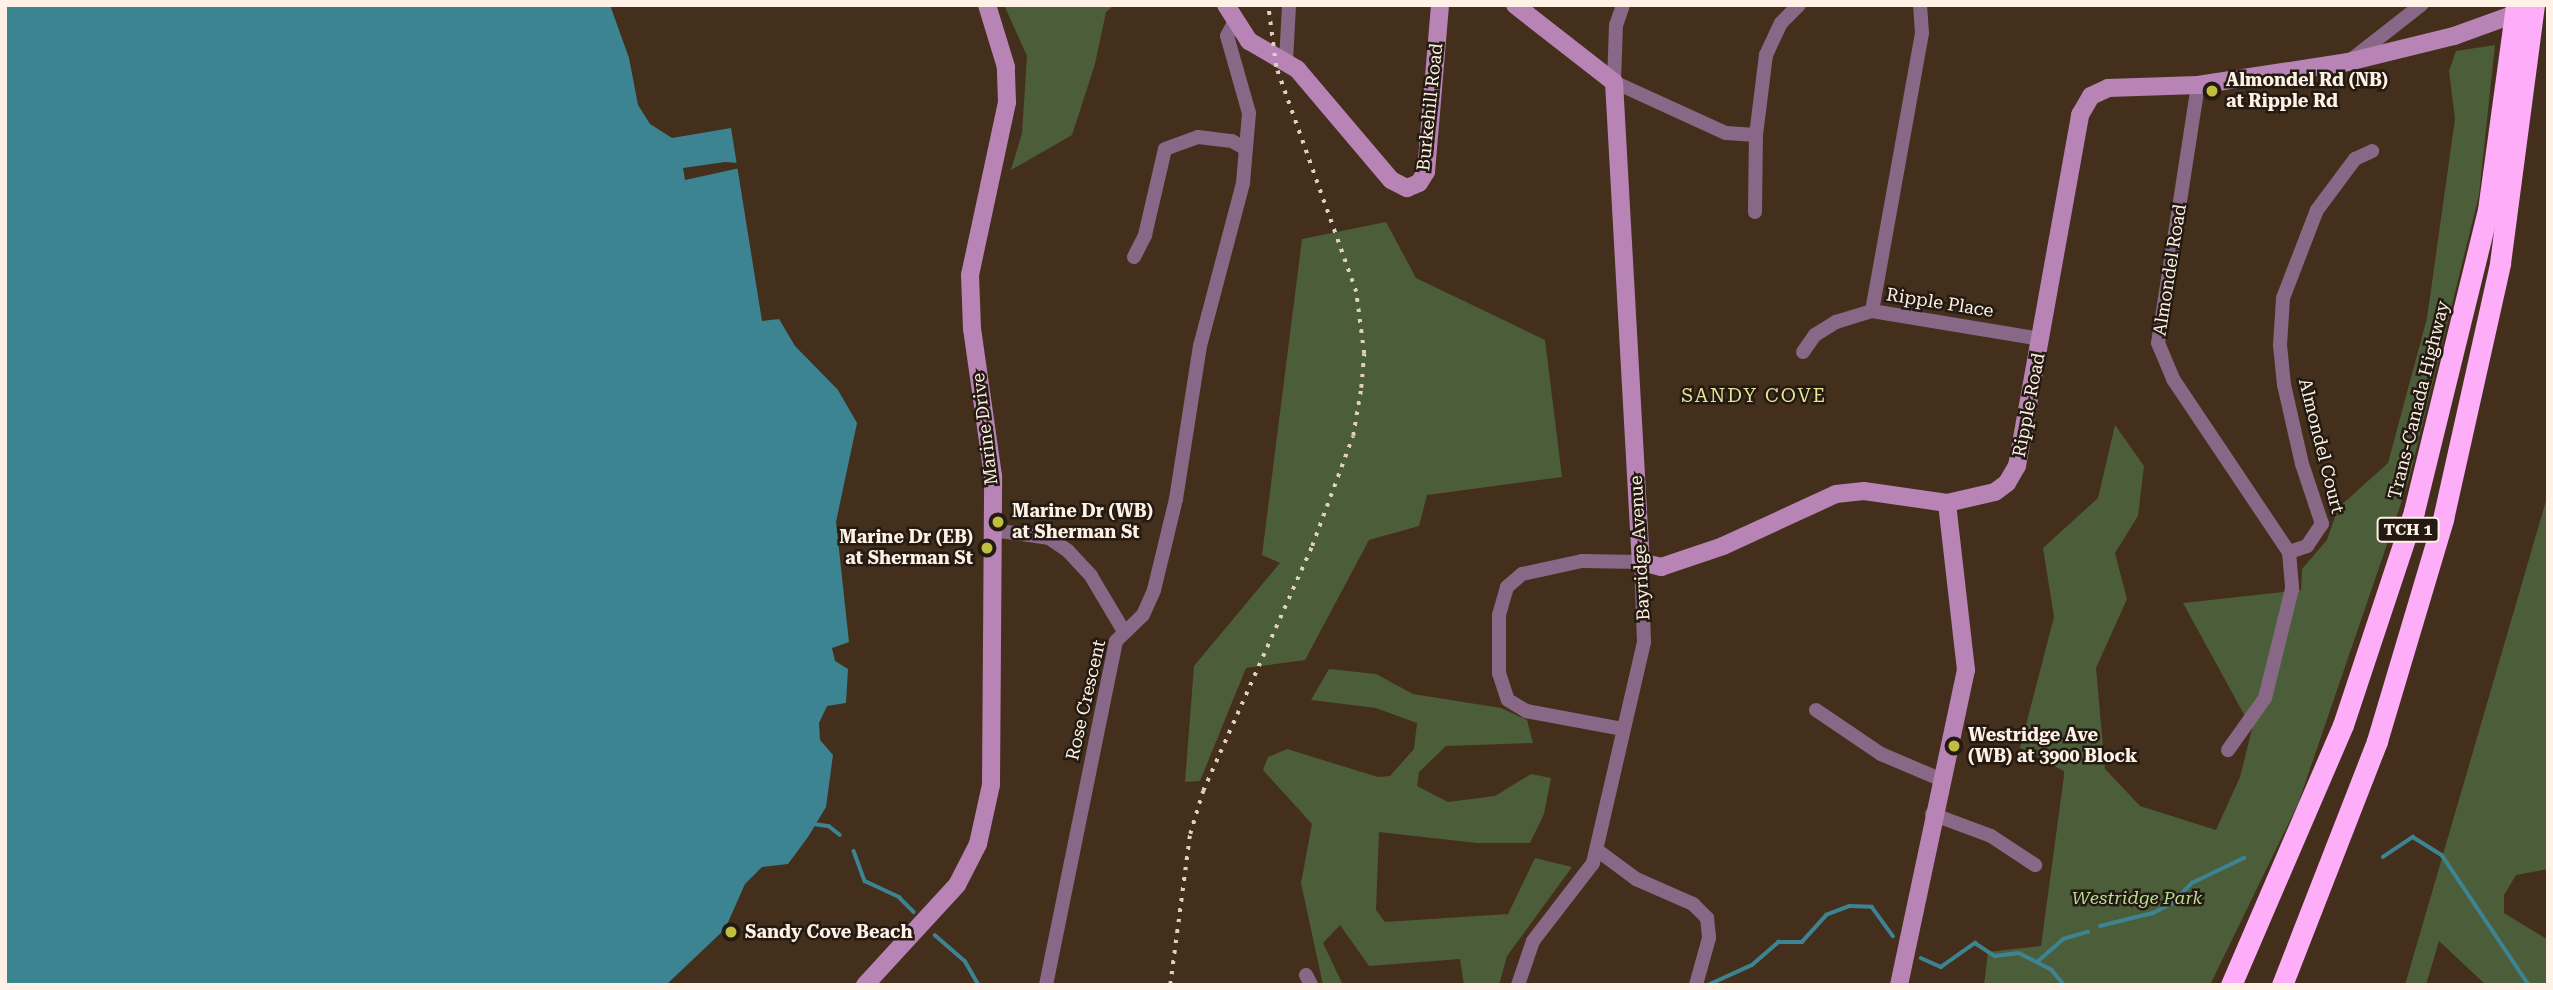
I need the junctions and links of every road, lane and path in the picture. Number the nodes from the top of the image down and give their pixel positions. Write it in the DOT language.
graph roads {
  1 [pos="987,5"];
  2 [pos="1226,5"];
  3 [pos="1289,5"];
  4 [pos="1440,5"];
  5 [pos="1515,5"];
  6 [pos="1623,5"];
  7 [pos="1799,5"];
  8 [pos="1920,5"];
  9 [pos="2421,5"];
  10 [pos="2516,5"];
  11 [pos="2535,5"];
  12 [pos="1234,23"];
  13 [pos="2520,49"];
  14 [pos="1286,61"];
  15 [pos="2348,62"];
  16 [pos="1614,82"];
  17 [pos="2199,85"];
  18 [pos="1756,135"];
  19 [pos="1244,148"];
  20 [pos="2372,151"];
  21 [pos="1755,212"];
  22 [pos="1134,257"];
  23 [pos="1871,311"];
  24 [pos="2041,339"];
  25 [pos="1803,352"];
  26 [pos="1947,503"];
  27 [pos="993,530"];
  28 [pos="2289,552"];
  29 [pos="1641,562"];
  30 [pos="1123,630"];
  31 [pos="1815,710"];
  32 [pos="1623,729"];
  33 [pos="2228,750"];
  34 [pos="1940,779"];
  35 [pos="1932,814"];
  36 [pos="1597,850"];
  37 [pos="2035,865"];
  38 [pos="865,985"];
  39 [pos="1046,985"];
  40 [pos="1518,985"];
  41 [pos="1696,985"];
  42 [pos="1899,985"];
  43 [pos="2231,985"];
  44 [pos="2282,985"];
  1 -- 27 [label="street, Marine Drive"];
  2 -- 12 [label="street, Burkehill Road"];
  3 -- 14 [label="street"];
  4 -- 14 [label="street, Burkehill Road"];
  5 -- 16 [label="street"];
  6 -- 16 [label="street"];
  7 -- 18 [label="street"];
  8 -- 23 [label="street"];
  9 -- 15 [label="street"];
  10 -- 13 [label="highway, Trans-Canada Highway / TCH 1"];
  11 -- 13 [label="highway, Trans-Canada Highway / TCH 1"];
  11 -- 15 [label="street"];
  12 -- 14 [label="street, Burkehill Road"];
  12 -- 19 [label="street, Rose Crescent"];
  13 -- 43 [label="highway, Trans-Canada Highway / TCH 1"];
  13 -- 44 [label="highway, Trans-Canada Highway / TCH 1"];
  15 -- 17 [label="street"];
  16 -- 18 [label="street"];
  16 -- 29 [label="street, Bayridge Avenue"];
  17 -- 24 [label="street, Ripple Road"];
  17 -- 28 [label="street, Almondel Road"];
  18 -- 21 [label="street"];
  19 -- 22 [label="street"];
  19 -- 30 [label="street, Rose Crescent"];
  20 -- 28 [label="street, Almondel Court"];
  23 -- 24 [label="street, Ripple Place"];
  23 -- 25 [label="street, Ripple Place"];
  24 -- 26 [label="street, Ripple Road"];
  26 -- 29 [label="street, Ripple Road"];
  26 -- 34 [label="street"];
  27 -- 30 [label="street"];
  27 -- 38 [label="street, Marine Drive"];
  28 -- 33 [label="street, Almondel Road"];
  29 -- 32 [label="street, Bayridge Avenue"];
  29 -- 32 [label="street"];
  30 -- 39 [label="street, Rose Crescent"];
  31 -- 34 [label="street"];
  32 -- 36 [label="street, Bayridge Avenue"];
  34 -- 35 [label="street"];
  35 -- 37 [label="street"];
  35 -- 42 [label="street"];
  36 -- 40 [label="street, Bayridge Avenue"];
  36 -- 41 [label="street"];
}
